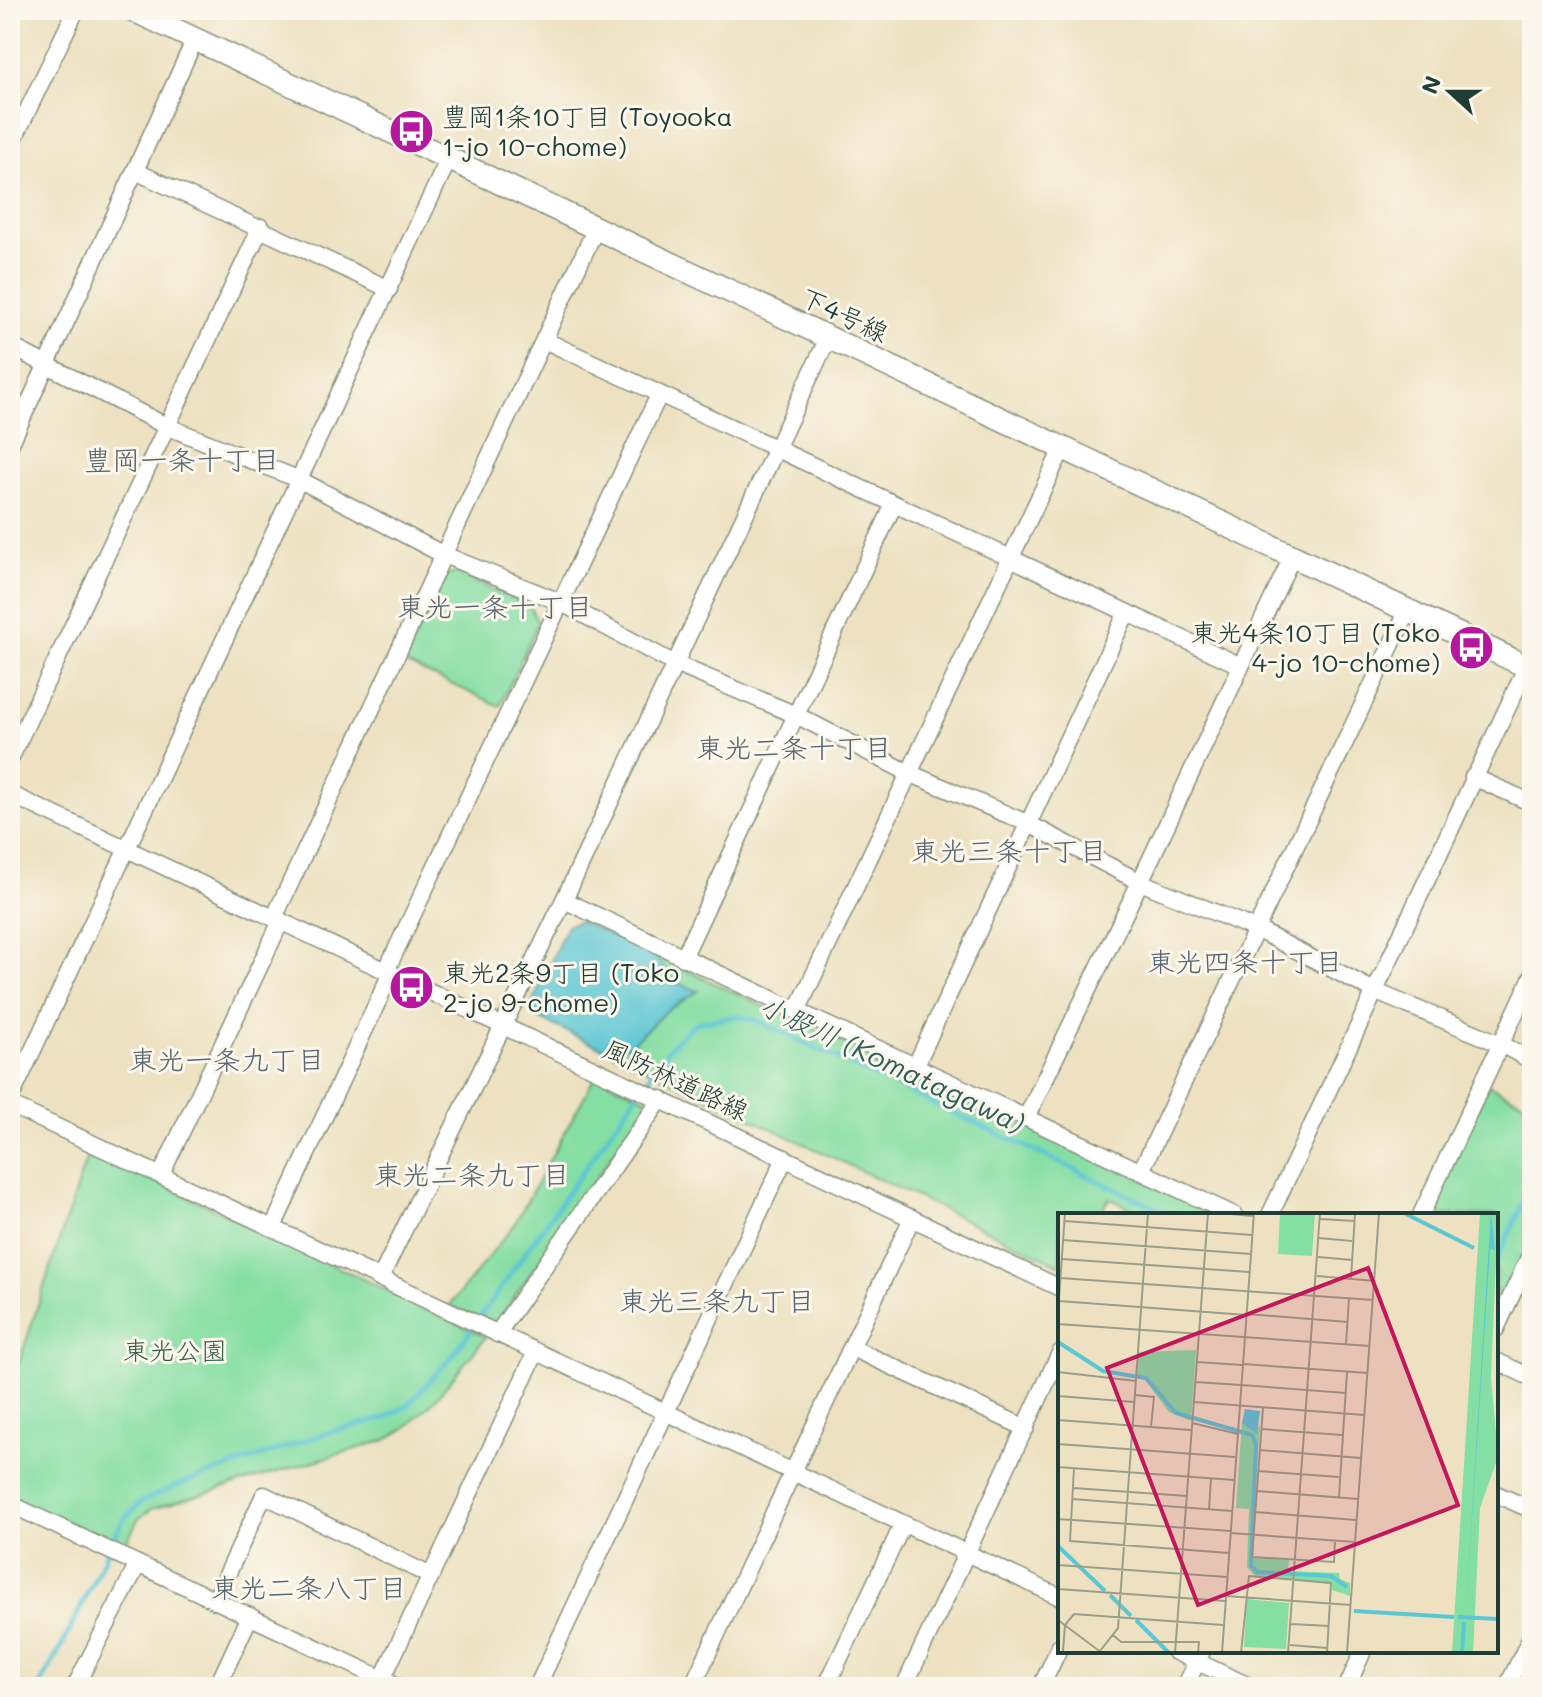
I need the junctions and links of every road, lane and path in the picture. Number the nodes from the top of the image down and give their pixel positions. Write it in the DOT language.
graph roads {
  1 [pos="76,10"];
  2 [pos="133,10"];
  3 [pos="195,39"];
  4 [pos="17,114"];
  5 [pos="10,147"];
  6 [pos="449,158"];
  7 [pos="135,171"];
  8 [pos="261,227"];
  9 [pos="596,228"];
  10 [pos="389,289"];
  11 [pos="828,338"];
  12 [pos="544,340"];
  13 [pos="10,346"];
  14 [pos="48,364"];
  15 [pos="659,395"];
  16 [pos="166,426"];
  17 [pos="10,445"];
  18 [pos="1063,447"];
  19 [pos="777,450"];
  20 [pos="300,480"];
  21 [pos="894,504"];
  22 [pos="444,555"];
  23 [pos="1293,555"];
  24 [pos="1010,559"];
  25 [pos="560,602"];
  26 [pos="1408,610"];
  27 [pos="1126,614"];
  28 [pos="675,664"];
  29 [pos="1239,665"];
  30 [pos="1529,667"];
  31 [pos="796,715"];
  32 [pos="10,759"];
  33 [pos="909,773"];
  34 [pos="1473,777"];
  35 [pos="10,794"];
  36 [pos="1532,803"];
  37 [pos="1027,823"];
  38 [pos="127,849"];
  39 [pos="1140,882"];
  40 [pos="564,900"];
  41 [pos="277,920"];
  42 [pos="1258,930"];
  43 [pos="683,958"];
  44 [pos="389,972"];
  45 [pos="1532,977"];
  46 [pos="1374,991"];
  47 [pos="797,1011"];
  48 [pos="502,1025"];
  49 [pos="1501,1044"];
  50 [pos="1532,1061"];
  51 [pos="915,1067"];
  52 [pos="654,1096"];
  53 [pos="10,1102"];
  54 [pos="1026,1118"];
  55 [pos="785,1158"];
  56 [pos="1141,1171"];
  57 [pos="161,1175"];
  58 [pos="1230,1213"];
  59 [pos="1271,1213"];
  60 [pos="1422,1213"];
  61 [pos="912,1218"];
  62 [pos="273,1227"];
  63 [pos="1532,1251"];
  64 [pos="380,1279"];
  65 [pos="1058,1287"];
  66 [pos="1498,1325"];
  67 [pos="492,1332"];
  68 [pos="852,1348"];
  69 [pos="536,1352"];
  70 [pos="1058,1357"];
  71 [pos="1498,1362"];
  72 [pos="1532,1378"];
  73 [pos="664,1413"];
  74 [pos="1026,1428"];
  75 [pos="792,1473"];
  76 [pos="1498,1495"];
  77 [pos="10,1504"];
  78 [pos="1532,1510"];
  79 [pos="903,1524"];
  80 [pos="967,1554"];
  81 [pos="138,1564"];
  82 [pos="431,1576"];
  83 [pos="1058,1596"];
  84 [pos="215,1601"];
  85 [pos="250,1616"];
  86 [pos="1532,1635"];
  87 [pos="1058,1650"];
  88 [pos="1362,1653"];
  89 [pos="1199,1656"];
  90 [pos="380,1683"];
  91 [pos="75,1687"];
  92 [pos="217,1687"];
  93 [pos="400,1687"];
  94 [pos="537,1687"];
  95 [pos="692,1687"];
  96 [pos="826,1687"];
  97 [pos="904,1687"];
  98 [pos="1041,1687"];
  99 [pos="1185,1687"];
  100 [pos="1251,1687"];
  101 [pos="1347,1687"];
  102 [pos="1507,1687"];
  1 -- 4 [label="street"];
  2 -- 3 [label="street, 下4号線"];
  3 -- 6 [label="street, 下4号線"];
  3 -- 7 [label="street"];
  4 -- 5 [label="street"];
  6 -- 9 [label="street, 下4号線"];
  6 -- 10 [label="street"];
  7 -- 8 [label="street"];
  7 -- 14 [label="street"];
  8 -- 10 [label="street"];
  8 -- 16 [label="street"];
  9 -- 11 [label="street, 下4号線"];
  9 -- 12 [label="street"];
  10 -- 20 [label="street"];
  11 -- 18 [label="street, 下4号線"];
  11 -- 19 [label="street"];
  12 -- 15 [label="street"];
  12 -- 22 [label="street"];
  13 -- 14 [label="street"];
  14 -- 16 [label="street"];
  14 -- 17 [label="street"];
  15 -- 19 [label="street"];
  15 -- 25 [label="street"];
  16 -- 20 [label="street"];
  16 -- 32 [label="street"];
  18 -- 23 [label="street, 下4号線"];
  18 -- 24 [label="street"];
  19 -- 21 [label="street"];
  19 -- 28 [label="street"];
  20 -- 22 [label="street"];
  20 -- 38 [label="street"];
  21 -- 24 [label="street"];
  21 -- 31 [label="street"];
  22 -- 25 [label="street"];
  22 -- 41 [label="street"];
  23 -- 26 [label="street, 下4号線"];
  23 -- 29 [label="street"];
  24 -- 27 [label="street"];
  24 -- 33 [label="street"];
  25 -- 28 [label="street"];
  25 -- 44 [label="street"];
  26 -- 30 [label="street, 下4号線"];
  26 -- 42 [label="street"];
  27 -- 29 [label="street"];
  27 -- 37 [label="street"];
  28 -- 31 [label="street"];
  28 -- 40 [label="street"];
  29 -- 39 [label="street"];
  30 -- 34 [label="street"];
  31 -- 33 [label="street"];
  31 -- 43 [label="street"];
  33 -- 37 [label="street"];
  33 -- 47 [label="street"];
  34 -- 36 [label="street"];
  34 -- 46 [label="street"];
  35 -- 38 [label="street, 風防林道路線"];
  37 -- 39 [label="street"];
  37 -- 51 [label="street"];
  38 -- 41 [label="street, 風防林道路線"];
  38 -- 53 [label="street"];
  39 -- 42 [label="street"];
  39 -- 54 [label="street"];
  40 -- 43 [label="street"];
  40 -- 48 [label="street"];
  41 -- 44 [label="street, 風防林道路線"];
  41 -- 57 [label="street"];
  42 -- 46 [label="street"];
  42 -- 56 [label="street"];
  43 -- 47 [label="street"];
  44 -- 48 [label="street, 風防林道路線"];
  44 -- 62 [label="street"];
  45 -- 49 [label="street"];
  46 -- 49 [label="street"];
  46 -- 59 [label="street"];
  47 -- 51 [label="street"];
  48 -- 52 [label="street, 風防林道路線"];
  48 -- 64 [label="street"];
  49 -- 50 [label="street"];
  49 -- 60 [label="street"];
  51 -- 54 [label="street"];
  52 -- 55 [label="street, 風防林道路線"];
  52 -- 67 [label="street"];
  53 -- 57 [label="street"];
  54 -- 56 [label="street"];
  55 -- 61 [label="street, 風防林道路線"];
  55 -- 73 [label="street"];
  56 -- 58 [label="street"];
  57 -- 62 [label="street"];
  61 -- 65 [label="street, 風防林道路線"];
  61 -- 68 [label="street"];
  62 -- 64 [label="street"];
  63 -- 66 [label="street"];
  64 -- 67 [label="street"];
  67 -- 69 [label="street"];
  68 -- 74 [label="street"];
  68 -- 75 [label="street"];
  69 -- 73 [label="street"];
  69 -- 82 [label="street"];
  70 -- 74 [label="street"];
  71 -- 72 [label="street"];
  73 -- 75 [label="street"];
  73 -- 94 [label="street"];
  74 -- 80 [label="street"];
  75 -- 79 [label="street"];
  75 -- 95 [label="street"];
  76 -- 78 [label="street"];
  77 -- 81 [label="street"];
  79 -- 80 [label="street"];
  79 -- 96 [label="street"];
  80 -- 83 [label="street"];
  80 -- 97 [label="street"];
  81 -- 84 [label="street"];
  81 -- 91 [label="street"];
  82 -- 84 [label="street"];
  82 -- 90 [label="street"];
  84 -- 85 [label="street"];
  85 -- 90 [label="street"];
  85 -- 92 [label="street"];
  86 -- 102 [label="street"];
  87 -- 98 [label="street"];
  88 -- 101 [label="street"];
  89 -- 99 [label="street"];
  89 -- 100 [label="street"];
  90 -- 93 [label="street"];
}
